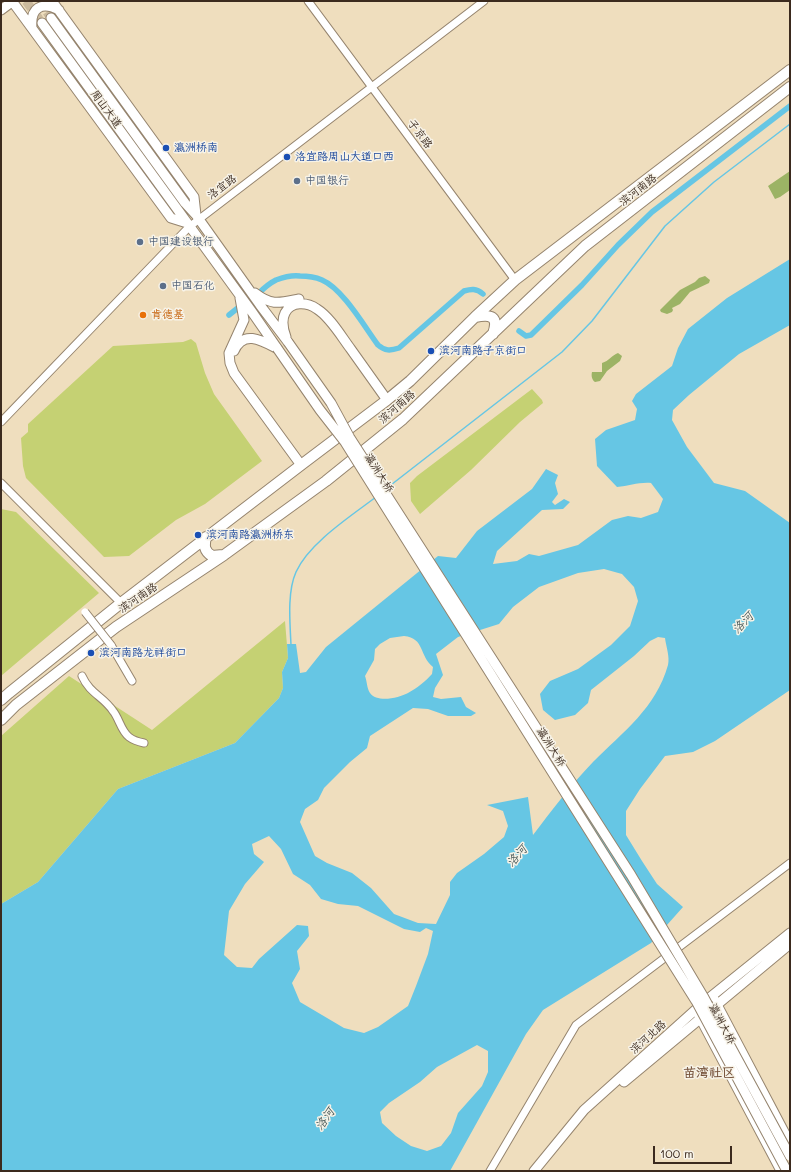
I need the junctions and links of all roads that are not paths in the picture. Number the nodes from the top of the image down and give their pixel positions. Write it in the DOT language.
graph roads {
  1 [pos="12,1"];
  2 [pos="52,1"];
  3 [pos="308,1"];
  4 [pos="478,1"];
  5 [pos="484,1"];
  6 [pos="1,10"];
  7 [pos="59,10"];
  8 [pos="51,18"];
  9 [pos="42,23"];
  10 [pos="32,28"];
  11 [pos="790,70"];
  12 [pos="371,87"];
  13 [pos="790,87"];
  14 [pos="198,217"];
  15 [pos="188,225"];
  16 [pos="515,280"];
  17 [pos="248,287"];
  18 [pos="239,294"];
  19 [pos="475,317"];
  20 [pos="338,330"];
  21 [pos="493,334"];
  22 [pos="288,342"];
  23 [pos="277,348"];
  24 [pos="243,384"];
  25 [pos="387,400"];
  26 [pos="1,417"];
  27 [pos="1,422"];
  28 [pos="300,465"];
  29 [pos="1,484"];
  30 [pos="206,537"];
  31 [pos="224,555"];
  32 [pos="121,603"];
  33 [pos="85,612"];
  34 [pos="82,676"];
  35 [pos="132,681"];
  36 [pos="1,700"];
  37 [pos="1,720"];
  38 [pos="144,743"];
  39 [pos="790,863"];
  40 [pos="790,932"];
  41 [pos="790,944"];
  42 [pos="713,995"];
  43 [pos="718,1004"];
  44 [pos="695,1010"];
  45 [pos="700,1019"];
  46 [pos="790,1141"];
  47 [pos="790,1156"];
  48 [pos="490,1171"];
  49 [pos="534,1171"];
  50 [pos="542,1171"];
  51 [pos="780,1171"];
  52 [pos="787,1171"];
  1 -- 6 [label="main road"];
  1 -- 10 [label="main road, 周山大道"];
  2 -- 7 [label="main road, 周山大道"];
  3 -- 12 [label="street, 子京路"];
  4 -- 12 [label="street, 洛宜路"];
  5 -- 12 [label="street, 洛宜路"];
  7 -- 10 [label="main road"];
  7 -- 14 [label="main road, 周山大道"];
  8 -- 14 [label="main road, 周山大道"];
  9 -- 15 [label="main road, 周山大道"];
  10 -- 15 [label="main road, 周山大道"];
  11 -- 16 [label="highway, 滨河南路"];
  12 -- 14 [label="street, 洛宜路"];
  12 -- 16 [label="street, 子京路"];
  13 -- 21 [label="highway, 滨河南路"];
  14 -- 15 [label="street, 洛宜路"];
  14 -- 17 [label="main road, 周山大道"];
  15 -- 18 [label="main road, 周山大道"];
  15 -- 26 [label="street, 洛宜路"];
  15 -- 27 [label="street, 洛宜路"];
  16 -- 19 [label="highway, 滨河南路"];
  17 -- 20 [label="main road"];
  17 -- 22 [label="main road, 周山大道"];
  18 -- 23 [label="main road, 周山大道"];
  18 -- 24 [label="main road"];
  19 -- 21 [label="highway"];
  19 -- 25 [label="highway, 滨河南路"];
  20 -- 22 [label="main road"];
  20 -- 25 [label="main road"];
  21 -- 31 [label="highway, 滨河南路"];
  22 -- 47 [label="main road, 瀛洲大桥, bridge"];
  23 -- 24 [label="main road"];
  23 -- 52 [label="main road, 瀛洲大桥, bridge"];
  24 -- 28 [label="main road"];
  25 -- 28 [label="highway, 滨河南路"];
  28 -- 30 [label="highway, 滨河南路"];
  29 -- 32 [label="street"];
  30 -- 31 [label="highway"];
  30 -- 32 [label="highway, 滨河南路"];
  31 -- 37 [label="highway, 滨河南路"];
  32 -- 36 [label="highway, 滨河南路"];
  33 -- 35 [label="street, bridge"];
  34 -- 38 [label="street"];
  39 -- 48 [label="street"];
  40 -- 42 [label="main road, 滨河北路"];
  41 -- 43 [label="main road, 滨河北路"];
  42 -- 43 [label="street"];
  42 -- 44 [label="main road, 滨河北路"];
  43 -- 45 [label="main road, 滨河北路"];
  43 -- 46 [label="street"];
  44 -- 45 [label="street"];
  44 -- 49 [label="main road, 滨河北路"];
  45 -- 50 [label="main road, 滨河北路"];
  45 -- 51 [label="street"];
}
